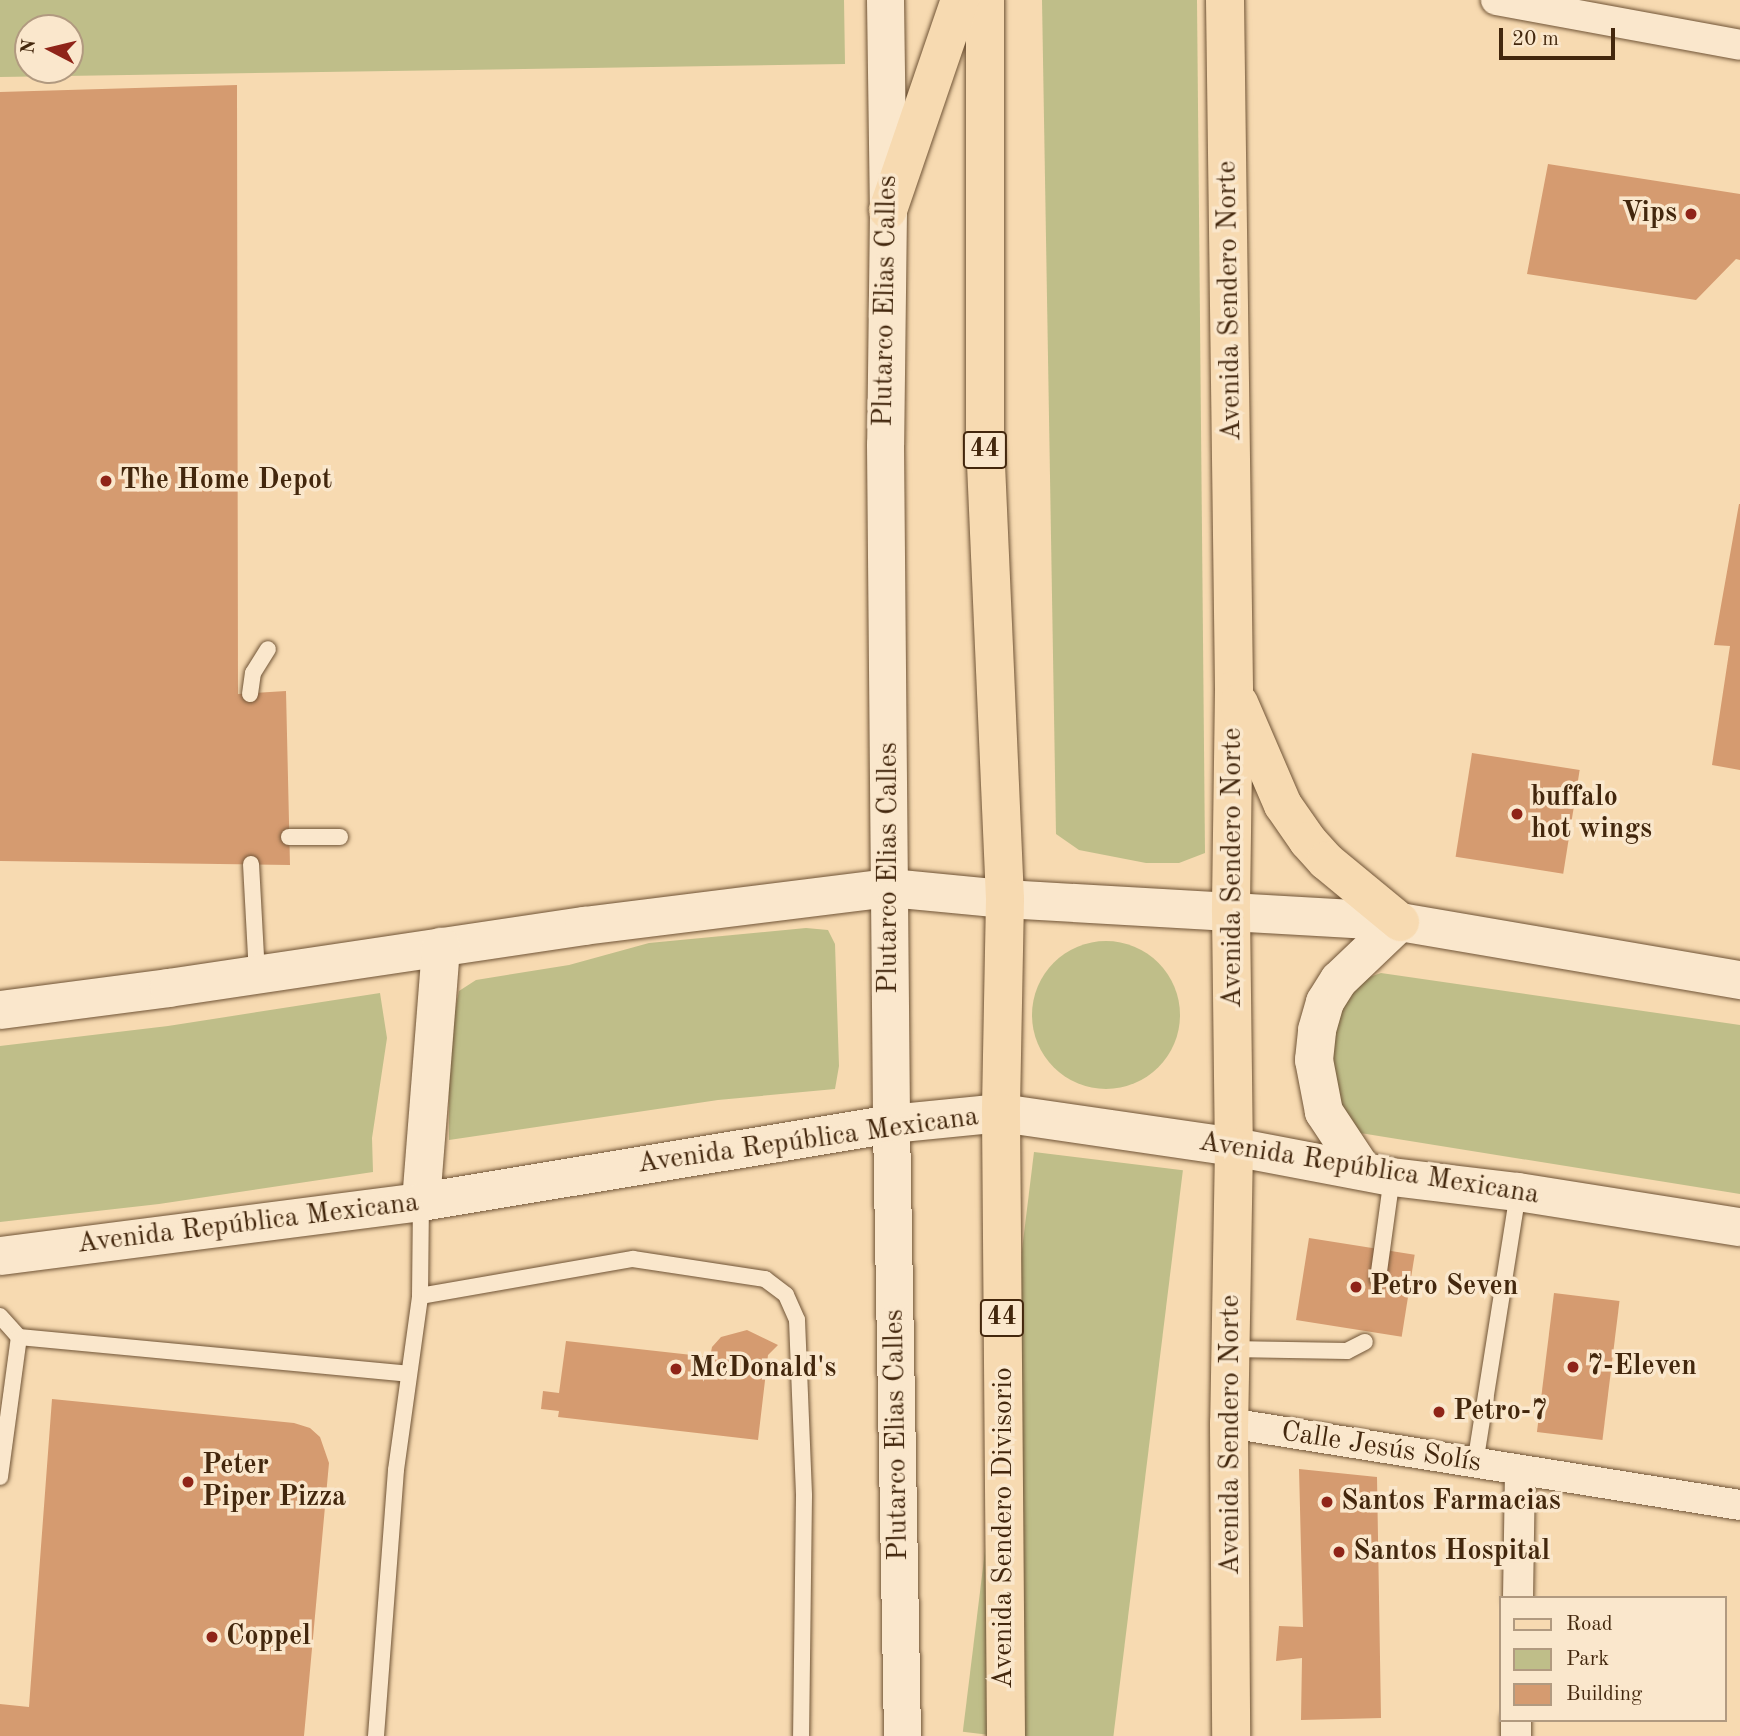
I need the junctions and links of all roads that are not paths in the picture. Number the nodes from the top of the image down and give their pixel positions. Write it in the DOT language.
graph roads {
  1 [pos="885,0"];
  2 [pos="960,0"];
  3 [pos="985,0"];
  4 [pos="1225,0"];
  5 [pos="1496,0"];
  6 [pos="1740,45"];
  7 [pos="888,210"];
  8 [pos="268,649"];
  9 [pos="1234,690"];
  10 [pos="250,694"];
  11 [pos="340,836"];
  12 [pos="289,837"];
  13 [pos="251,864"];
  14 [pos="890,888"];
  15 [pos="1005,899"];
  16 [pos="1231,912"];
  17 [pos="1400,922"];
  18 [pos="440,947"];
  19 [pos="257,975"];
  20 [pos="1740,981"];
  21 [pos="0,1010"];
  22 [pos="1001,1113"];
  23 [pos="891,1124"];
  24 [pos="1234,1147"];
  25 [pos="1378,1174"];
  26 [pos="1518,1192"];
  27 [pos="421,1202"];
  28 [pos="1740,1227"];
  29 [pos="0,1256"];
  30 [pos="1378,1279"];
  31 [pos="420,1296"];
  32 [pos="0,1316"];
  33 [pos="19,1337"];
  34 [pos="1366,1342"];
  35 [pos="1230,1349"];
  36 [pos="408,1374"];
  37 [pos="1229,1423"];
  38 [pos="1475,1464"];
  39 [pos="1520,1472"];
  40 [pos="0,1477"];
  41 [pos="1740,1505"];
  42 [pos="1518,1596"];
  43 [pos="376,1736"];
  44 [pos="801,1736"];
  45 [pos="902,1736"];
  46 [pos="1006,1736"];
  47 [pos="1231,1736"];
  1 -- 7 [label="street, Plutarco Elias Calles"];
  2 -- 7 [label="main road"];
  3 -- 15 [label="main road, 44"];
  4 -- 9 [label="main road, Avenida Sendero Norte"];
  5 -- 6 [label="street"];
  7 -- 14 [label="street, Plutarco Elias Calles"];
  8 -- 10 [label="lane"];
  9 -- 16 [label="main road, Avenida Sendero Norte"];
  9 -- 17 [label="main road"];
  11 -- 12 [label="lane"];
  13 -- 19 [label="lane"];
  14 -- 15 [label="main road"];
  14 -- 18 [label="main road"];
  14 -- 23 [label="street, Plutarco Elias Calles"];
  15 -- 16 [label="main road"];
  15 -- 22 [label="main road, Avenida Sendero Divisorio / 44"];
  16 -- 17 [label="main road"];
  16 -- 24 [label="main road, Avenida Sendero Norte"];
  17 -- 20 [label="main road"];
  17 -- 25 [label="main road"];
  18 -- 19 [label="main road"];
  18 -- 27 [label="main road"];
  19 -- 21 [label="main road"];
  22 -- 23 [label="main road, Avenida República Mexicana"];
  22 -- 24 [label="main road, Avenida República Mexicana"];
  22 -- 46 [label="main road, Avenida Sendero Divisorio / 44"];
  23 -- 27 [label="main road, Avenida República Mexicana"];
  23 -- 45 [label="street, Plutarco Elias Calles"];
  24 -- 25 [label="main road, Avenida República Mexicana"];
  24 -- 35 [label="main road, Avenida Sendero Norte"];
  25 -- 26 [label="main road, Avenida República Mexicana"];
  25 -- 30 [label="lane"];
  26 -- 28 [label="main road, Avenida República Mexicana"];
  26 -- 38 [label="lane"];
  27 -- 29 [label="main road, Avenida República Mexicana"];
  27 -- 31 [label="lane"];
  31 -- 36 [label="lane"];
  31 -- 44 [label="lane"];
  32 -- 33 [label="lane"];
  33 -- 36 [label="lane"];
  33 -- 40 [label="lane"];
  34 -- 35 [label="lane"];
  35 -- 37 [label="main road, Avenida Sendero Norte"];
  36 -- 43 [label="lane"];
  37 -- 38 [label="street, Calle Jesús Solís"];
  37 -- 47 [label="main road, Avenida Sendero Norte"];
  38 -- 39 [label="street, Calle Jesús Solís"];
  39 -- 41 [label="street, Calle Jesús Solís"];
  39 -- 42 [label="street"];
}
